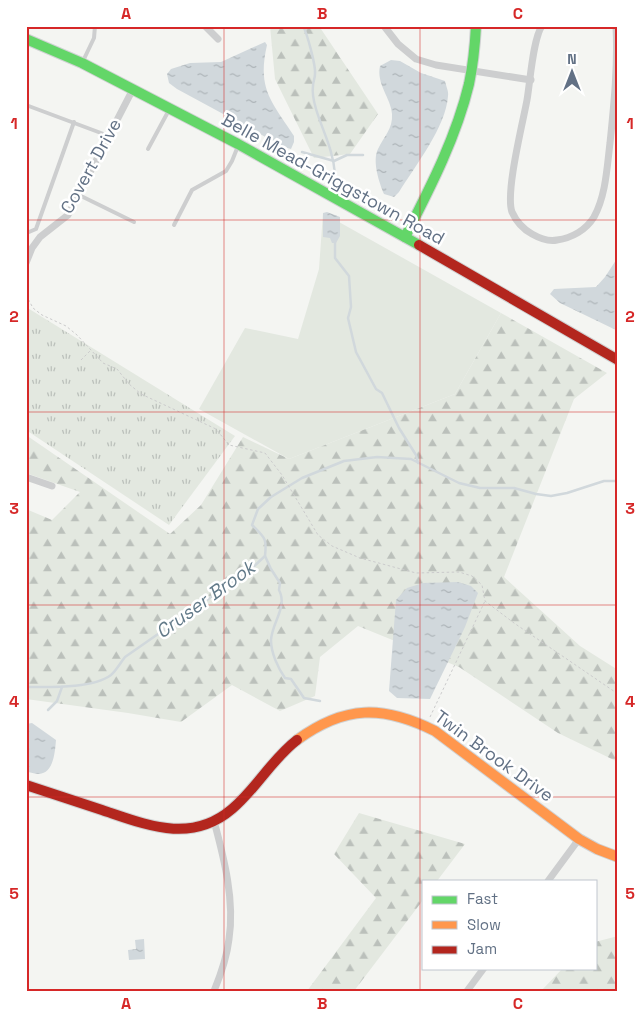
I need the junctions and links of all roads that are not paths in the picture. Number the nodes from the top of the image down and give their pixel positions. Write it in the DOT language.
graph roads {
  1 [pos="95,26"];
  2 [pos="205,26"];
  3 [pos="384,26"];
  4 [pos="476,26"];
  5 [pos="542,26"];
  6 [pos="616,26"];
  7 [pos="218,39"];
  8 [pos="26,40"];
  9 [pos="82,63"];
  10 [pos="472,70"];
  11 [pos="531,80"];
  12 [pos="133,89"];
  13 [pos="26,105"];
  14 [pos="170,108"];
  15 [pos="74,122"];
  16 [pos="109,136"];
  17 [pos="238,144"];
  18 [pos="148,149"];
  19 [pos="79,195"];
  20 [pos="134,222"];
  21 [pos="174,225"];
  22 [pos="36,229"];
  23 [pos="26,232"];
  24 [pos="40,237"];
  25 [pos="405,237"];
  26 [pos="26,263"];
  27 [pos="618,360"];
  28 [pos="26,477"];
  29 [pos="52,486"];
  30 [pos="26,785"];
  31 [pos="214,822"];
  32 [pos="579,839"];
  33 [pos="618,857"];
  34 [pos="549,880"];
  35 [pos="483,970"];
  36 [pos="214,991"];
  37 [pos="467,991"];
  1 -- 9 [label="lane"];
  2 -- 7 [label="street"];
  3 -- 10 [label="street"];
  4 -- 10 [label="street"];
  5 -- 11 [label="street"];
  6 -- 11 [label="street"];
  8 -- 9 [label="street, Belle Mead-Griggstown Road"];
  9 -- 12 [label="street, Belle Mead-Griggstown Road"];
  10 -- 11 [label="street"];
  10 -- 25 [label="street"];
  12 -- 14 [label="street, Belle Mead-Griggstown Road"];
  12 -- 16 [label="street, Covert Drive"];
  13 -- 15 [label="lane"];
  14 -- 17 [label="street, Belle Mead-Griggstown Road"];
  14 -- 18 [label="lane"];
  15 -- 16 [label="lane"];
  15 -- 22 [label="lane"];
  16 -- 19 [label="street, Covert Drive"];
  17 -- 21 [label="lane"];
  17 -- 25 [label="street, Belle Mead-Griggstown Road"];
  19 -- 20 [label="lane"];
  19 -- 24 [label="street, Covert Drive"];
  22 -- 23 [label="lane"];
  22 -- 24 [label="lane"];
  24 -- 26 [label="street, Covert Drive"];
  25 -- 27 [label="street, Belle Mead-Griggstown Road"];
  28 -- 29 [label="street"];
  30 -- 31 [label="street"];
  31 -- 32 [label="street, Twin Brook Drive"];
  31 -- 36 [label="street"];
  32 -- 33 [label="street, Twin Brook Drive"];
  32 -- 34 [label="street"];
  35 -- 37 [label="street"];
}
